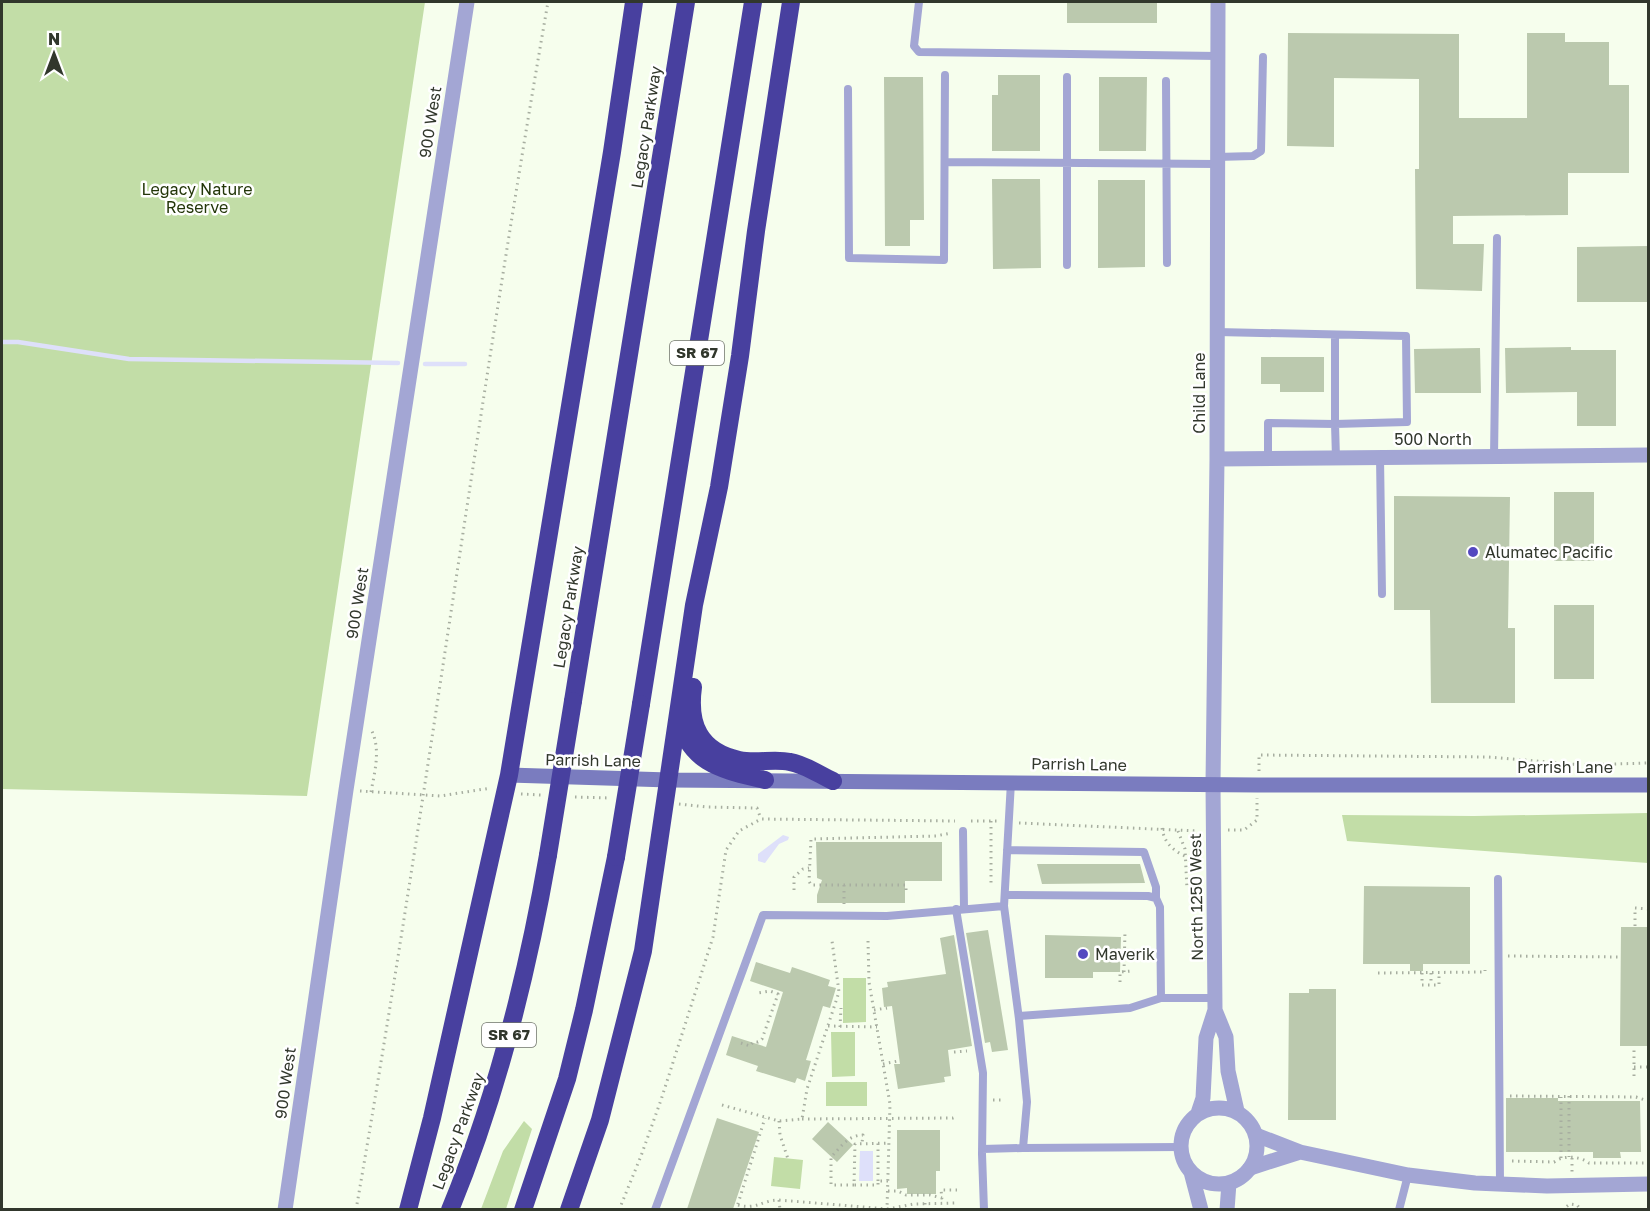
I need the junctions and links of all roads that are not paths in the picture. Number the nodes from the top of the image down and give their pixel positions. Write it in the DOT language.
graph roads {
  1 [pos="467,2"];
  2 [pos="634,2"];
  3 [pos="686,2"];
  4 [pos="753,2"];
  5 [pos="791,2"];
  6 [pos="919,2"];
  7 [pos="1218,2"];
  8 [pos="1218,56"];
  9 [pos="1263,57"];
  10 [pos="945,75"];
  11 [pos="1066,77"];
  12 [pos="1166,81"];
  13 [pos="848,89"];
  14 [pos="1217,161"];
  15 [pos="945,162"];
  16 [pos="1066,163"];
  17 [pos="1166,164"];
  18 [pos="1497,238"];
  19 [pos="1167,263"];
  20 [pos="1066,265"];
  21 [pos="1217,332"];
  22 [pos="1335,335"];
  23 [pos="1335,424"];
  24 [pos="1648,455"];
  25 [pos="1380,457"];
  26 [pos="1494,457"];
  27 [pos="1268,458"];
  28 [pos="1336,458"];
  29 [pos="1217,459"];
  30 [pos="719,487"];
  31 [pos="1382,594"];
  32 [pos="678,716"];
  33 [pos="509,776"];
  34 [pos="669,780"];
  35 [pos="765,780"];
  36 [pos="833,781"];
  37 [pos="1011,782"];
  38 [pos="1213,784"];
  39 [pos="1648,785"];
  40 [pos="963,831"];
  41 [pos="1007,850"];
  42 [pos="1498,879"];
  43 [pos="1005,895"];
  44 [pos="1156,898"];
  45 [pos="1004,906"];
  46 [pos="960,909"];
  47 [pos="1161,998"];
  48 [pos="1215,1004"];
  49 [pos="1019,1016"];
  50 [pos="1237,1111"];
  51 [pos="1198,1113"];
  52 [pos="1256,1135"];
  53 [pos="1180,1147"];
  54 [pos="1023,1148"];
  55 [pos="982,1149"];
  56 [pos="1300,1152"];
  57 [pos="1250,1168"];
  58 [pos="1191,1172"];
  59 [pos="1408,1175"];
  60 [pos="1229,1183"];
  61 [pos="1500,1184"];
  62 [pos="1648,1184"];
  63 [pos="285,1209"];
  64 [pos="408,1209"];
  65 [pos="450,1209"];
  66 [pos="523,1209"];
  67 [pos="569,1209"];
  68 [pos="655,1209"];
  69 [pos="984,1209"];
  70 [pos="1201,1209"];
  71 [pos="1227,1209"];
  72 [pos="1399,1209"];
  1 -- 63 [label="street, 900 West"];
  2 -- 33 [label="highway"];
  3 -- 65 [label="highway, Legacy Parkway / SR 67, bridge"];
  4 -- 66 [label="highway, SR 67, bridge"];
  5 -- 30 [label="highway"];
  6 -- 8 [label="lane"];
  7 -- 8 [label="street, Child Lane"];
  8 -- 14 [label="street, Child Lane"];
  9 -- 14 [label="lane"];
  10 -- 15 [label="lane"];
  11 -- 16 [label="lane"];
  12 -- 17 [label="lane"];
  13 -- 15 [label="lane"];
  14 -- 17 [label="lane"];
  14 -- 21 [label="street, Child Lane"];
  15 -- 16 [label="lane"];
  16 -- 17 [label="lane"];
  16 -- 20 [label="lane"];
  17 -- 19 [label="lane"];
  18 -- 26 [label="lane"];
  21 -- 22 [label="lane"];
  21 -- 29 [label="street, Child Lane"];
  22 -- 23 [label="lane"];
  22 -- 23 [label="lane"];
  23 -- 27 [label="lane"];
  23 -- 28 [label="lane"];
  24 -- 26 [label="street, 500 North"];
  25 -- 26 [label="street, 500 North"];
  25 -- 28 [label="street, 500 North"];
  25 -- 31 [label="lane"];
  27 -- 28 [label="street, 500 North"];
  27 -- 29 [label="street, 500 North"];
  29 -- 38 [label="street, Child Lane"];
  30 -- 32 [label="highway"];
  30 -- 36 [label="highway"];
  32 -- 34 [label="highway"];
  32 -- 35 [label="highway"];
  33 -- 34 [label="main road, Parrish Lane"];
  33 -- 64 [label="highway"];
  34 -- 35 [label="main road, Parrish Lane"];
  34 -- 67 [label="highway"];
  35 -- 36 [label="main road, Parrish Lane"];
  36 -- 37 [label="main road, Parrish Lane"];
  37 -- 38 [label="main road, Parrish Lane"];
  37 -- 41 [label="lane"];
  38 -- 39 [label="main road, Parrish Lane"];
  38 -- 48 [label="street, North 1250 West"];
  40 -- 46 [label="lane"];
  41 -- 43 [label="lane"];
  41 -- 44 [label="lane"];
  42 -- 61 [label="lane"];
  43 -- 44 [label="lane"];
  43 -- 45 [label="lane"];
  44 -- 47 [label="lane"];
  45 -- 46 [label="lane"];
  45 -- 49 [label="lane"];
  46 -- 55 [label="lane"];
  46 -- 68 [label="lane"];
  47 -- 48 [label="lane"];
  47 -- 49 [label="lane"];
  48 -- 50 [label="street, North 1250 West"];
  48 -- 51 [label="street, North 1250 West"];
  49 -- 54 [label="lane"];
  50 -- 51 [label="street"];
  50 -- 52 [label="street"];
  51 -- 53 [label="street"];
  52 -- 56 [label="street"];
  52 -- 57 [label="street"];
  53 -- 54 [label="lane"];
  53 -- 58 [label="street"];
  54 -- 55 [label="lane"];
  55 -- 69 [label="lane"];
  56 -- 57 [label="street"];
  56 -- 59 [label="street"];
  57 -- 60 [label="street"];
  58 -- 60 [label="street"];
  58 -- 70 [label="street"];
  59 -- 61 [label="street"];
  59 -- 72 [label="lane"];
  60 -- 71 [label="street"];
  61 -- 62 [label="street"];
}
